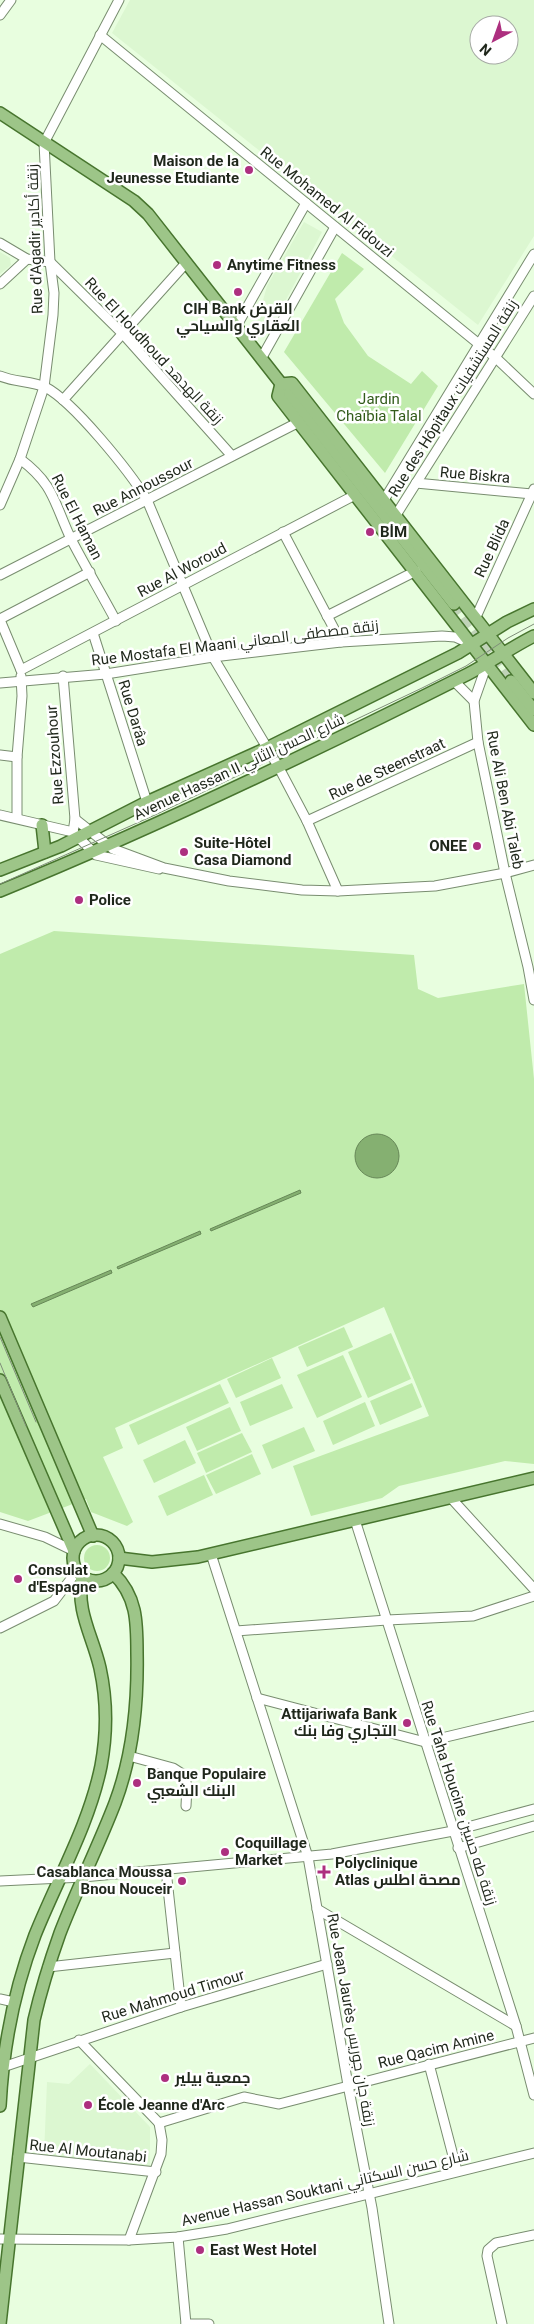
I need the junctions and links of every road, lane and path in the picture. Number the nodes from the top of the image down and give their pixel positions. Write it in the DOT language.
graph roads {
  1 [pos="11,0"];
  2 [pos="118,0"];
  3 [pos="0,15"];
  4 [pos="100,35"];
  5 [pos="0,113"];
  6 [pos="44,143"];
  7 [pos="306,203"];
  8 [pos="335,226"];
  9 [pos="0,243"];
  10 [pos="534,254"];
  11 [pos="27,259"];
  12 [pos="50,262"];
  13 [pos="186,263"];
  14 [pos="0,284"];
  15 [pos="534,296"];
  16 [pos="236,327"];
  17 [pos="123,334"];
  18 [pos="478,344"];
  19 [pos="496,358"];
  20 [pos="261,359"];
  21 [pos="0,376"];
  22 [pos="281,384"];
  23 [pos="44,387"];
  24 [pos="534,394"];
  25 [pos="63,400"];
  26 [pos="299,422"];
  27 [pos="232,456"];
  28 [pos="20,459"];
  29 [pos="416,483"];
  30 [pos="3,487"];
  31 [pos="533,492"];
  32 [pos="355,495"];
  33 [pos="147,500"];
  34 [pos="384,500"];
  35 [pos="0,505"];
  36 [pos="396,515"];
  37 [pos="283,532"];
  38 [pos="71,539"];
  39 [pos="416,571"];
  40 [pos="90,572"];
  41 [pos="0,576"];
  42 [pos="182,586"];
  43 [pos="454,604"];
  44 [pos="534,609"];
  45 [pos="327,616"];
  46 [pos="476,617"];
  47 [pos="0,620"];
  48 [pos="116,621"];
  49 [pos="93,633"];
  50 [pos="488,634"];
  51 [pos="534,636"];
  52 [pos="341,642"];
  53 [pos="472,644"];
  54 [pos="504,654"];
  55 [pos="213,657"];
  56 [pos="487,664"];
  57 [pos="21,670"];
  58 [pos="106,674"];
  59 [pos="63,676"];
  60 [pos="20,680"];
  61 [pos="454,680"];
  62 [pos="511,681"];
  63 [pos="0,683"];
  64 [pos="534,692"];
  65 [pos="474,701"];
  66 [pos="534,710"];
  67 [pos="534,725"];
  68 [pos="478,742"];
  69 [pos="267,748"];
  70 [pos="0,755"];
  71 [pos="17,757"];
  72 [pos="278,766"];
  73 [pos="147,802"];
  74 [pos="0,815"];
  75 [pos="17,818"];
  76 [pos="75,819"];
  77 [pos="307,821"];
  78 [pos="42,825"];
  79 [pos="90,831"];
  80 [pos="75,835"];
  81 [pos="108,845"];
  82 [pos="45,852"];
  83 [pos="92,854"];
  84 [pos="534,864"];
  85 [pos="164,868"];
  86 [pos="0,870"];
  87 [pos="505,873"];
  88 [pos="0,891"];
  89 [pos="338,891"];
  90 [pos="534,1000"];
  91 [pos="0,1317"];
  92 [pos="0,1380"];
  93 [pos="534,1478"];
  94 [pos="451,1498"];
  95 [pos="355,1520"];
  96 [pos="0,1524"];
  97 [pos="93,1536"];
  98 [pos="74,1551"];
  99 [pos="211,1554"];
  100 [pos="119,1558"];
  101 [pos="79,1573"];
  102 [pos="113,1573"];
  103 [pos="534,1589"];
  104 [pos="534,1596"];
  105 [pos="387,1620"];
  106 [pos="0,1628"];
  107 [pos="236,1631"];
  108 [pos="257,1698"];
  109 [pos="534,1716"];
  110 [pos="425,1742"];
  111 [pos="129,1756"];
  112 [pos="186,1806"];
  113 [pos="534,1809"];
  114 [pos="534,1826"];
  115 [pos="453,1831"];
  116 [pos="458,1848"];
  117 [pos="308,1857"];
  118 [pos="166,1870"];
  119 [pos="59,1877"];
  120 [pos="83,1877"];
  121 [pos="0,1881"];
  122 [pos="317,1909"];
  123 [pos="175,1953"];
  124 [pos="327,1964"];
  125 [pos="48,1967"];
  126 [pos="0,1999"];
  127 [pos="14,2002"];
  128 [pos="181,2007"];
  129 [pos="516,2026"];
  130 [pos="534,2038"];
  131 [pos="80,2040"];
  132 [pos="520,2042"];
  133 [pos="29,2060"];
  134 [pos="429,2064"];
  135 [pos="1,2068"];
  136 [pos="348,2085"];
  137 [pos="534,2095"];
  138 [pos="0,2106"];
  139 [pos="159,2123"];
  140 [pos="534,2153"];
  141 [pos="18,2157"];
  142 [pos="457,2171"];
  143 [pos="156,2172"];
  144 [pos="369,2194"];
  145 [pos="534,2235"];
  146 [pos="178,2238"];
  147 [pos="5,2240"];
  148 [pos="130,2240"];
  149 [pos="0,2324"];
  150 [pos="186,2324"];
  151 [pos="209,2324"];
  152 [pos="388,2324"];
  153 [pos="502,2324"];
  1 -- 3 [label="street"];
  2 -- 4 [label="street"];
  4 -- 6 [label="street"];
  4 -- 7 [label="street, Rue Mohamed Al Fidouzi"];
  5 -- 6 [label="main road"];
  6 -- 12 [label="street, Rue d'Agadir زنقة أكادير"];
  6 -- 13 [label="main road"];
  7 -- 8 [label="street, Rue Mohamed Al Fidouzi"];
  7 -- 16 [label="street"];
  8 -- 18 [label="street, Rue Mohamed Al Fidouzi"];
  8 -- 20 [label="street"];
  9 -- 11 [label="street"];
  10 -- 18 [label="street, Rue des Hôpitaux زنقة المستشفيات"];
  11 -- 12 [label="street"];
  11 -- 14 [label="street"];
  12 -- 17 [label="street, Rue El Houdhoud زنقة الهدهد"];
  12 -- 23 [label="street, Rue d'Agadir زنقة أكادير"];
  13 -- 16 [label="main road"];
  13 -- 17 [label="street"];
  15 -- 19 [label="street, Rue des Hôpitaux زنقة المستشفيات"];
  16 -- 20 [label="main road"];
  17 -- 25 [label="street"];
  17 -- 27 [label="street, Rue El Houdhoud زنقة الهدهد"];
  18 -- 19 [label="street, Rue Mohamed Al Fidouzi"];
  18 -- 34 [label="street, Rue des Hôpitaux زنقة المستشفيات"];
  19 -- 24 [label="street, Rue Mohamed Al Fidouzi"];
  19 -- 29 [label="street, Rue des Hôpitaux زنقة المستشفيات"];
  20 -- 22 [label="main road"];
  21 -- 23 [label="street"];
  22 -- 26 [label="main road"];
  22 -- 34 [label="main road"];
  22 -- 43 [label="main road"];
  23 -- 25 [label="street"];
  23 -- 28 [label="street, Rue d'Agadir زنقة أكادير"];
  25 -- 33 [label="street"];
  26 -- 27 [label="street, Rue Annoussour"];
  26 -- 32 [label="main road"];
  27 -- 33 [label="street, Rue Annoussour"];
  28 -- 30 [label="street, Rue d'Agadir زنقة أكادير"];
  28 -- 38 [label="street, Rue El Haman"];
  29 -- 31 [label="street, Rue Biskra"];
  29 -- 36 [label="street, Rue des Hôpitaux زنقة المستشفيات"];
  30 -- 35 [label="street, Rue d'Agadir زنقة أكادير"];
  31 -- 46 [label="street, Rue Blida"];
  32 -- 37 [label="street, Rue Al Woroud"];
  32 -- 39 [label="main road"];
  33 -- 38 [label="street, Rue Annoussour"];
  33 -- 42 [label="street"];
  34 -- 36 [label="main road"];
  36 -- 46 [label="main road"];
  37 -- 42 [label="street, Rue Al Woroud"];
  37 -- 45 [label="street"];
  38 -- 40 [label="street, Rue El Haman"];
  38 -- 41 [label="street, Rue Annoussour"];
  39 -- 45 [label="street"];
  39 -- 53 [label="main road"];
  40 -- 47 [label="street"];
  40 -- 48 [label="street, Rue El Haman"];
  42 -- 48 [label="street, Rue Al Woroud"];
  42 -- 55 [label="street"];
  44 -- 50 [label="main road, Avenue Hassan II شارع الحسن الثاني"];
  45 -- 52 [label="street"];
  46 -- 50 [label="main road"];
  47 -- 57 [label="street"];
  48 -- 49 [label="street, Rue Al Woroud"];
  49 -- 57 [label="street, Rue Al Woroud"];
  49 -- 58 [label="street, Rue Darâa"];
  50 -- 53 [label="main road, Avenue Hassan II شارع الحسن الثاني"];
  50 -- 54 [label="main road"];
  51 -- 54 [label="main road, Avenue Hassan II شارع الحسن الثاني"];
  52 -- 53 [label="street, Rue Mostafa El Maani زنقة مصطفى المعاني"];
  52 -- 55 [label="street, Rue Mostafa El Maani زنقة مصطفى المعاني"];
  53 -- 56 [label="main road"];
  53 -- 69 [label="main road, Avenue Hassan II شارع الحسن الثاني"];
  54 -- 56 [label="main road, Avenue Hassan II شارع الحسن الثاني"];
  54 -- 64 [label="main road"];
  55 -- 58 [label="street, Rue Mostafa El Maani زنقة مصطفى المعاني"];
  55 -- 69 [label="street"];
  56 -- 61 [label="main road, Avenue Hassan II شارع الحسن الثاني"];
  56 -- 65 [label="street, Rue Ali Ben Abi Taleb"];
  56 -- 67 [label="main road"];
  57 -- 60 [label="street"];
  58 -- 59 [label="street, Rue Mostafa El Maani زنقة مصطفى المعاني"];
  58 -- 73 [label="street, Rue Darâa"];
  59 -- 60 [label="street, Rue Mostafa El Maani زنقة مصطفى المعاني"];
  59 -- 76 [label="street, Rue Ezzouhour"];
  60 -- 63 [label="street, Rue Mostafa El Maani زنقة مصطفى المعاني"];
  60 -- 71 [label="street"];
  61 -- 65 [label="street"];
  61 -- 72 [label="main road, Avenue Hassan II شارع الحسن الثاني"];
  62 -- 66 [label="main road"];
  65 -- 68 [label="street, Rue Ali Ben Abi Taleb"];
  68 -- 77 [label="street, Rue de Steenstraat"];
  68 -- 87 [label="street, Rue Ali Ben Abi Taleb"];
  69 -- 72 [label="street"];
  69 -- 73 [label="main road, Avenue Hassan II شارع الحسن الثاني"];
  70 -- 71 [label="street"];
  71 -- 75 [label="street"];
  72 -- 77 [label="street"];
  72 -- 81 [label="main road, Avenue Hassan II شارع الحسن الثاني"];
  73 -- 79 [label="main road, Avenue Hassan II شارع الحسن الثاني"];
  74 -- 75 [label="street"];
  75 -- 78 [label="street"];
  76 -- 79 [label="street"];
  76 -- 80 [label="street, Rue Ezzouhour"];
  77 -- 89 [label="street"];
  78 -- 80 [label="street"];
  78 -- 82 [label="main road"];
  79 -- 80 [label="main road, Avenue Hassan II شارع الحسن الثاني"];
  79 -- 81 [label="street"];
  80 -- 82 [label="main road, Avenue Hassan II شارع الحسن الثاني"];
  80 -- 83 [label="street"];
  81 -- 83 [label="main road, Avenue Hassan II شارع الحسن الثاني"];
  81 -- 85 [label="street"];
  82 -- 86 [label="main road, Avenue Hassan II شارع الحسن الثاني"];
  83 -- 85 [label="street"];
  83 -- 88 [label="main road, Avenue Hassan II شارع الحسن الثاني"];
  84 -- 87 [label="street"];
  85 -- 89 [label="street"];
  87 -- 89 [label="street"];
  87 -- 90 [label="street, Rue Ali Ben Abi Taleb"];
  91 -- 97 [label="main road"];
  92 -- 98 [label="main road"];
  93 -- 94 [label="main road"];
  94 -- 95 [label="main road"];
  94 -- 103 [label="street"];
  95 -- 99 [label="main road"];
  95 -- 105 [label="street, Rue Taha Houcine زنقة طه حسين"];
  96 -- 98 [label="street"];
  97 -- 98 [label="main road"];
  97 -- 100 [label="main road"];
  98 -- 101 [label="main road"];
  99 -- 100 [label="main road"];
  99 -- 107 [label="street, Rue Jean Jaurès زنقة جان جوريس"];
  100 -- 102 [label="main road"];
  101 -- 102 [label="main road"];
  101 -- 106 [label="street"];
  101 -- 119 [label="main road"];
  102 -- 111 [label="main road"];
  104 -- 105 [label="street"];
  105 -- 107 [label="street"];
  105 -- 110 [label="street, Rue Taha Houcine زنقة طه حسين"];
  107 -- 108 [label="street, Rue Jean Jaurès زنقة جان جوريس"];
  108 -- 110 [label="street"];
  108 -- 117 [label="street, Rue Jean Jaurès زنقة جان جوريس"];
  109 -- 110 [label="street"];
  110 -- 115 [label="street, Rue Taha Houcine زنقة طه حسين"];
  111 -- 112 [label="street"];
  111 -- 120 [label="main road"];
  113 -- 115 [label="street"];
  114 -- 116 [label="street"];
  115 -- 116 [label="street, Rue Taha Houcine زنقة طه حسين"];
  115 -- 117 [label="street"];
  116 -- 129 [label="street, Rue Taha Houcine زنقة طه حسين"];
  117 -- 118 [label="street"];
  117 -- 122 [label="street, Rue Jean Jaurès زنقة جان جوريس"];
  118 -- 120 [label="street"];
  118 -- 123 [label="street"];
  119 -- 120 [label="street"];
  119 -- 121 [label="street"];
  119 -- 127 [label="main road"];
  120 -- 125 [label="main road"];
  122 -- 124 [label="street, Rue Jean Jaurès زنقة جان جوريس"];
  122 -- 129 [label="street"];
  123 -- 125 [label="street"];
  123 -- 128 [label="street"];
  124 -- 128 [label="street, Rue Mahmoud Timour"];
  124 -- 136 [label="street, Rue Jean Jaurès زنقة جان جوريس"];
  125 -- 133 [label="main road"];
  126 -- 127 [label="street"];
  127 -- 135 [label="main road"];
  128 -- 131 [label="street, Rue Mahmoud Timour"];
  129 -- 132 [label="street, Rue Taha Houcine زنقة طه حسين"];
  130 -- 132 [label="street, Rue Qacim Amine"];
  131 -- 133 [label="street, Rue Mahmoud Timour"];
  131 -- 139 [label="street"];
  132 -- 134 [label="street, Rue Qacim Amine"];
  132 -- 137 [label="street, Rue Taha Houcine زنقة طه حسين"];
  133 -- 135 [label="street, Rue Mahmoud Timour"];
  133 -- 141 [label="main road"];
  134 -- 136 [label="street, Rue Qacim Amine"];
  134 -- 142 [label="street"];
  135 -- 138 [label="main road"];
  136 -- 139 [label="street, Rue Qacim Amine"];
  136 -- 144 [label="street, Rue Jean Jaurès زنقة جان جوريس"];
  139 -- 143 [label="street"];
  140 -- 142 [label="street, Avenue Hassan Souktani شارع حسن السكتاني"];
  141 -- 143 [label="street, Rue Al Moutanabi"];
  141 -- 147 [label="main road"];
  142 -- 144 [label="street, Avenue Hassan Souktani شارع حسن السكتاني"];
  143 -- 148 [label="street"];
  144 -- 146 [label="street, Avenue Hassan Souktani شارع حسن السكتاني"];
  144 -- 152 [label="street, Rue Jean Jaurès زنقة جان جوريس"];
  145 -- 153 [label="street"];
  146 -- 148 [label="street, Avenue Hassan Souktani شارع حسن السكتاني"];
  146 -- 150 [label="street"];
  147 -- 148 [label="street, Avenue Hassan Souktani شارع حسن السكتاني"];
  147 -- 149 [label="main road"];
  150 -- 151 [label="street"];
}
